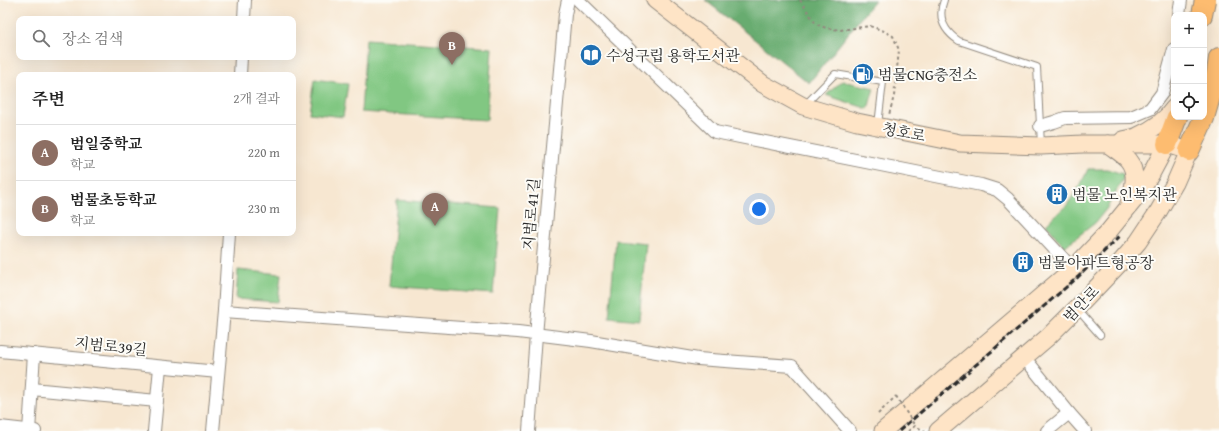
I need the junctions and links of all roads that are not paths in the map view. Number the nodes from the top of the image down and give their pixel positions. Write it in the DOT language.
graph roads {
  1 [pos="245,0"];
  2 [pos="568,0"];
  3 [pos="578,0"];
  4 [pos="654,0"];
  5 [pos="944,0"];
  6 [pos="1181,0"];
  7 [pos="1205,0"];
  8 [pos="1179,12"];
  9 [pos="1203,12"];
  10 [pos="244,16"];
  11 [pos="241,60"];
  12 [pos="1171,60"];
  13 [pos="1218,68"];
  14 [pos="240,72"];
  15 [pos="803,106"];
  16 [pos="1171,113"];
  17 [pos="1176,120"];
  18 [pos="1040,126"];
  19 [pos="882,128"];
  20 [pos="1108,144"];
  21 [pos="1167,144"];
  22 [pos="1041,146"];
  23 [pos="1189,151"];
  24 [pos="1126,211"];
  25 [pos="229,236"];
  26 [pos="1073,269"];
  27 [pos="1077,308"];
  28 [pos="224,311"];
  29 [pos="1100,334"];
  30 [pos="536,335"];
  31 [pos="0,351"];
  32 [pos="34,354"];
  33 [pos="1024,357"];
  34 [pos="160,366"];
  35 [pos="218,372"];
  36 [pos="32,389"];
  37 [pos="157,401"];
  38 [pos="1069,413"];
  39 [pos="0,427"];
  40 [pos="31,431"];
  41 [pos="154,431"];
  42 [pos="213,431"];
  43 [pos="529,431"];
  44 [pos="850,431"];
  45 [pos="883,431"];
  46 [pos="938,431"];
  47 [pos="1047,431"];
  48 [pos="1085,431"];
  1 -- 10 [label="street"];
  2 -- 30 [label="street, 지범로41길"];
  3 -- 26 [label="street"];
  4 -- 15 [label="main road, 청호로"];
  5 -- 18 [label="lane"];
  6 -- 8 [label="street"];
  7 -- 9 [label="highway"];
  11 -- 14 [label="street"];
  12 -- 18 [label="street"];
  13 -- 23 [label="highway, 범안로"];
  15 -- 19 [label="main road, 청호로"];
  15 -- 19 [label="lane"];
  16 -- 20 [label="main road"];
  17 -- 21 [label="highway, 범안로"];
  18 -- 22 [label="lane"];
  19 -- 22 [label="main road, 청호로"];
  20 -- 21 [label="main road, 청호로"];
  20 -- 22 [label="main road, 청호로"];
  20 -- 24 [label="main road"];
  21 -- 23 [label="main road, 청호로"];
  21 -- 24 [label="main road, 범안로"];
  23 -- 27 [label="main road, 범안로"];
  24 -- 26 [label="main road, 범안로"];
  25 -- 28 [label="street"];
  26 -- 45 [label="main road, 범안로"];
  27 -- 29 [label="lane"];
  27 -- 33 [label="main road, 범안로"];
  28 -- 30 [label="street"];
  28 -- 35 [label="street"];
  30 -- 43 [label="street, 지범로41길"];
  30 -- 44 [label="street"];
  31 -- 32 [label="street, 지범로39길"];
  32 -- 34 [label="street, 지범로39길"];
  32 -- 36 [label="street"];
  33 -- 38 [label="street"];
  33 -- 46 [label="main road, 범안로"];
  34 -- 35 [label="street, 지범로39길"];
  34 -- 37 [label="street"];
  35 -- 42 [label="street"];
  36 -- 37 [label="street"];
  36 -- 40 [label="street"];
  37 -- 41 [label="street"];
  38 -- 47 [label="street"];
  38 -- 48 [label="street"];
  39 -- 40 [label="street"];
}
